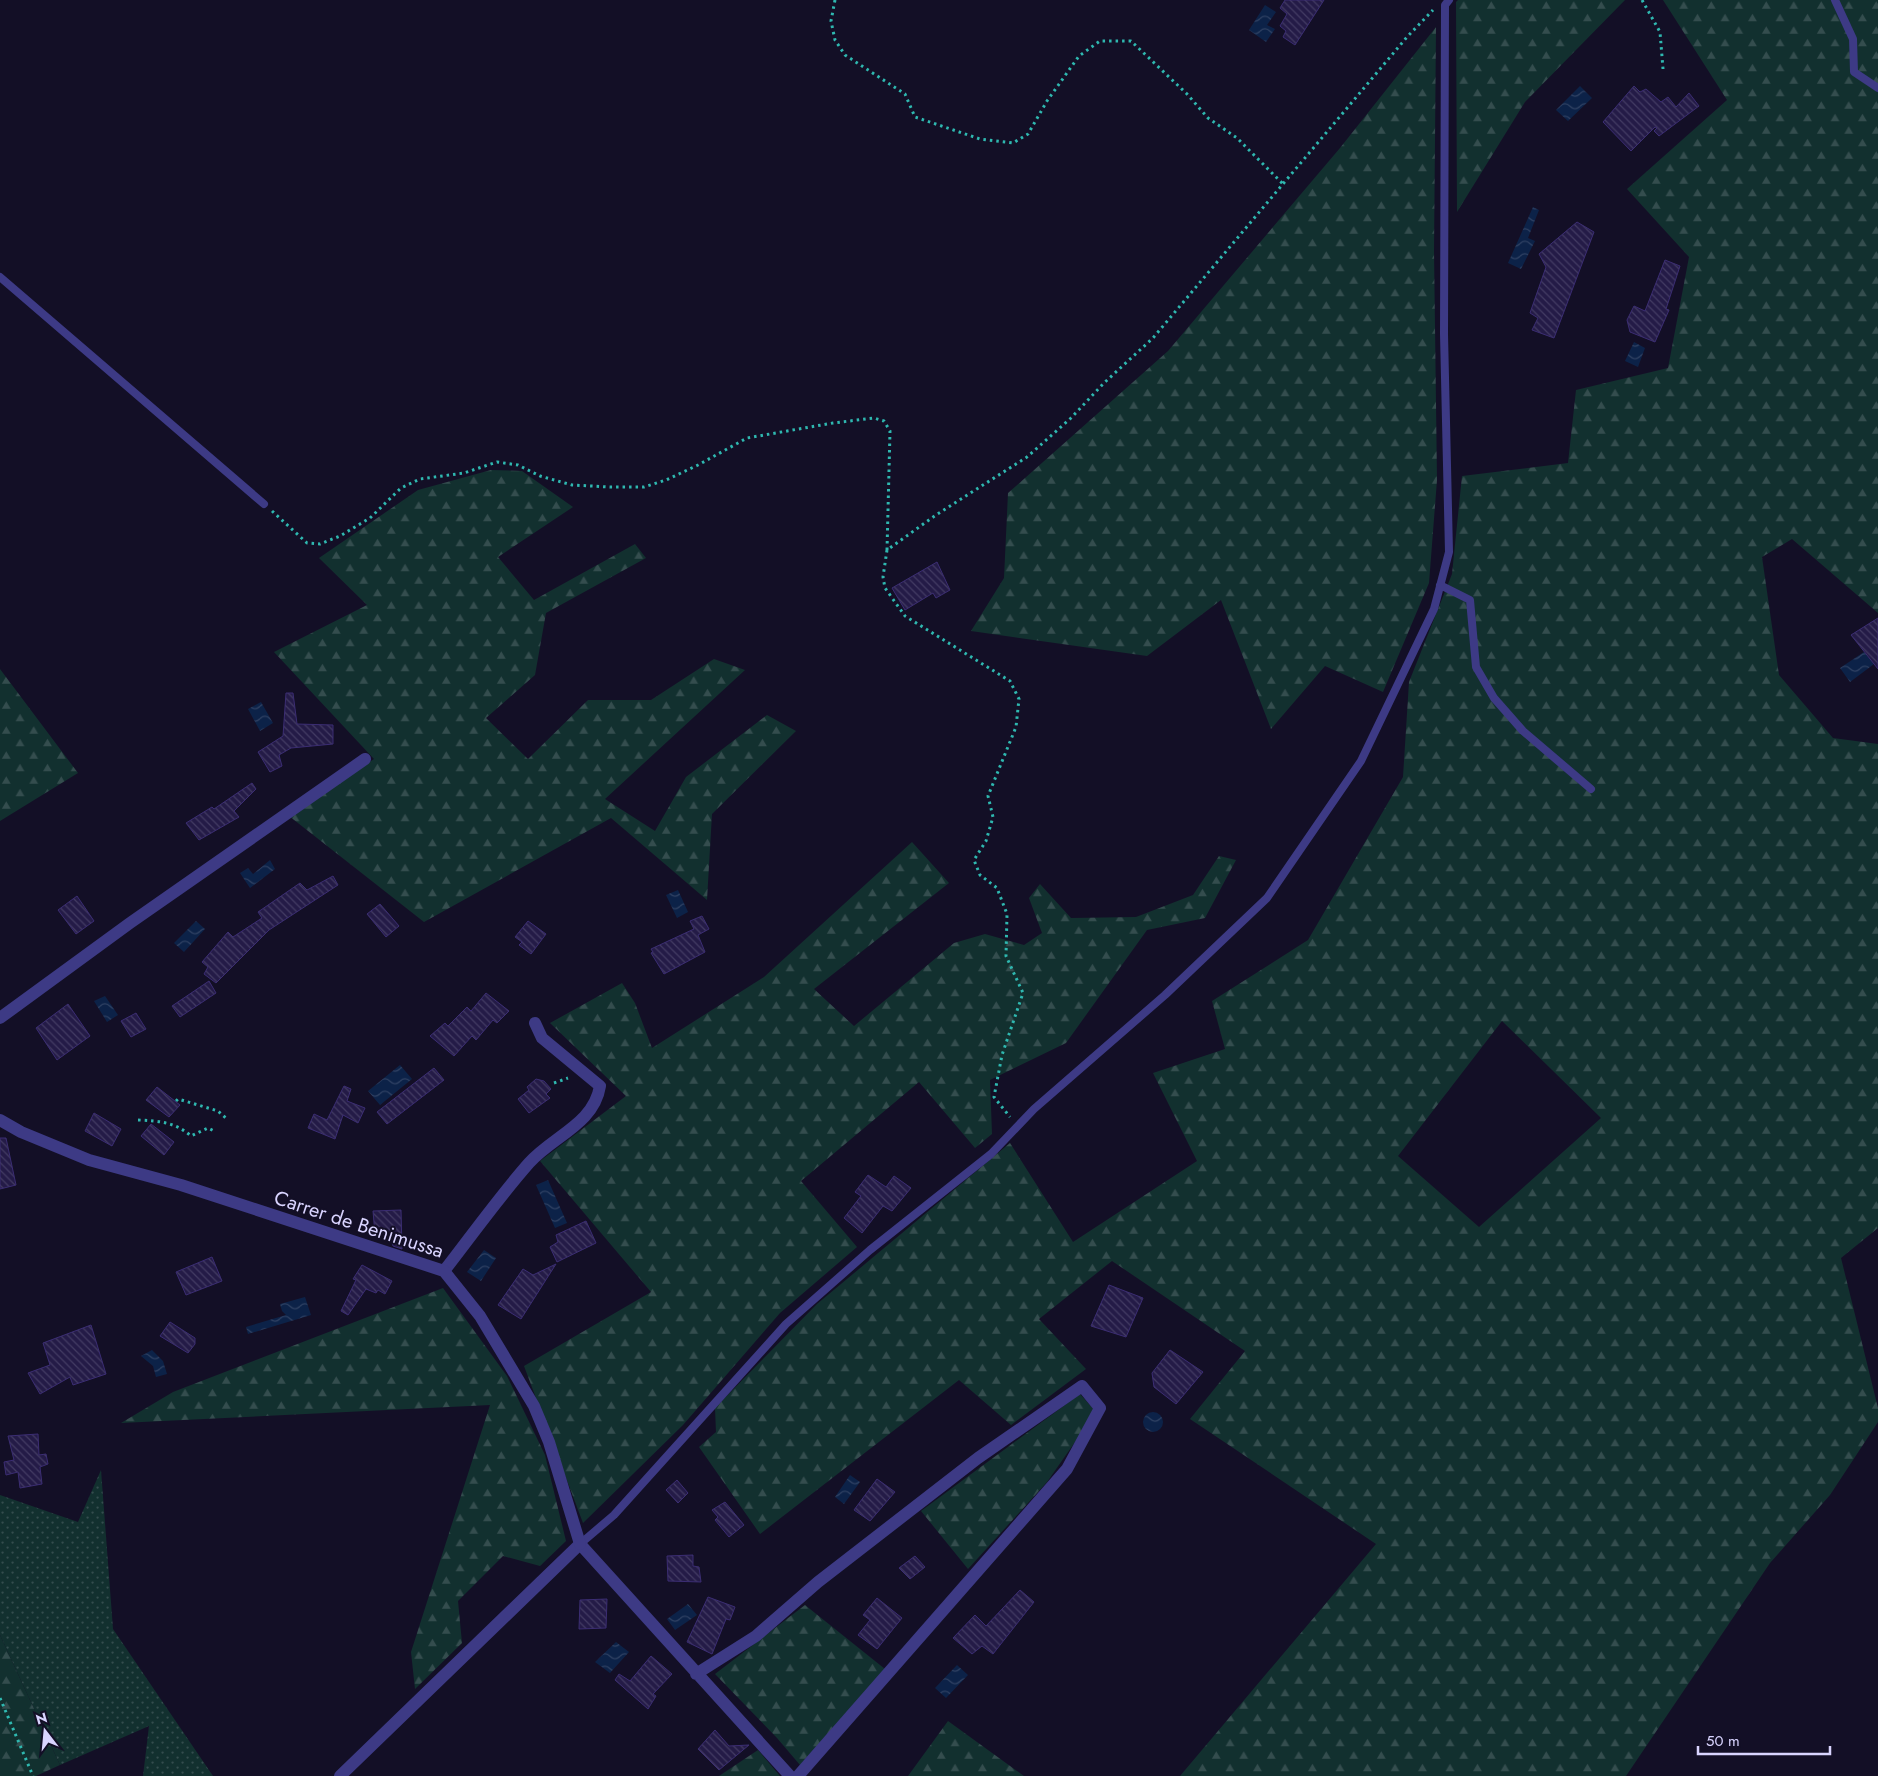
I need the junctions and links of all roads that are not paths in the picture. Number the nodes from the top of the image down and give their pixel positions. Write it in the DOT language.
graph roads {
  1 [pos="1835,0"];
  2 [pos="1447,3"];
  3 [pos="1878,88"];
  4 [pos="0,277"];
  5 [pos="264,504"];
  6 [pos="1440,585"];
  7 [pos="365,759"];
  8 [pos="1591,789"];
  9 [pos="0,1018"];
  10 [pos="535,1023"];
  11 [pos="0,1120"];
  12 [pos="444,1271"];
  13 [pos="580,1544"];
  14 [pos="696,1674"];
  15 [pos="340,1776"];
  16 [pos="790,1776"];
  17 [pos="798,1776"];
  1 -- 3 [label="lane"];
  2 -- 6 [label="lane"];
  4 -- 5 [label="lane"];
  6 -- 8 [label="lane"];
  6 -- 13 [label="lane"];
  7 -- 9 [label="street"];
  10 -- 12 [label="street"];
  11 -- 12 [label="street, Carrer de Benimussa"];
  12 -- 13 [label="street, Carrer de Benimussa"];
  13 -- 14 [label="street"];
  13 -- 15 [label="street"];
  14 -- 16 [label="street"];
  14 -- 17 [label="street"];
}
